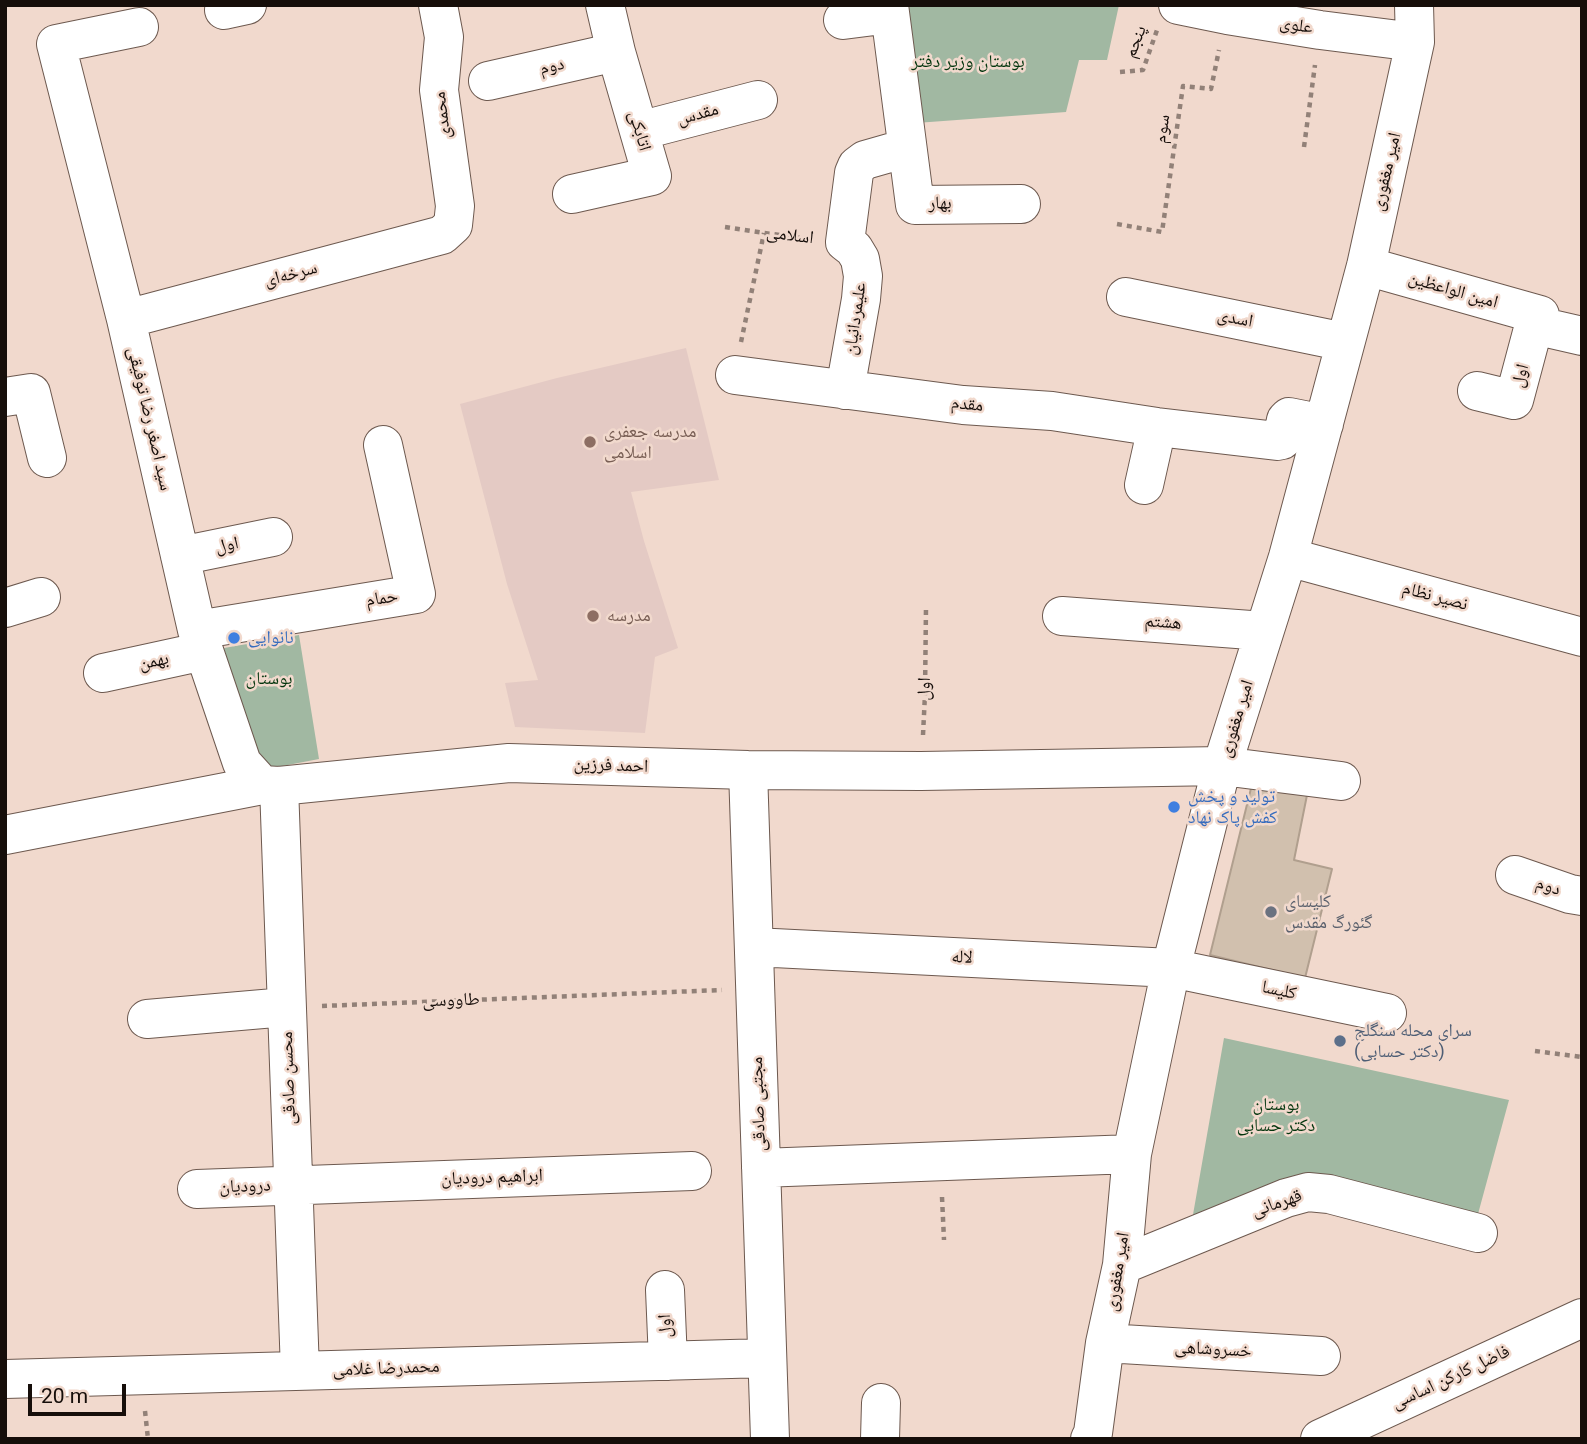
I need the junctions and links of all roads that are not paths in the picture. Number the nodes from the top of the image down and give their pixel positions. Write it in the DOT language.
graph roads {
  1 [pos="438,5"];
  2 [pos="605,5"];
  3 [pos="890,10"];
  4 [pos="1169,12"];
  5 [pos="843,20"];
  6 [pos="1415,23"];
  7 [pos="139,27"];
  8 [pos="616,52"];
  9 [pos="488,81"];
  10 [pos="758,100"];
  11 [pos="639,131"];
  12 [pos="907,148"];
  13 [pos="572,194"];
  14 [pos="1021,204"];
  15 [pos="453,225"];
  16 [pos="1366,266"];
  17 [pos="1126,297"];
  18 [pos="126,319"];
  19 [pos="1537,320"];
  20 [pos="1582,336"];
  21 [pos="1345,342"];
  22 [pos="735,374"];
  23 [pos="845,390"];
  24 [pos="1477,391"];
  25 [pos="5,397"];
  26 [pos="1324,424"];
  27 [pos="1157,427"];
  28 [pos="383,445"];
  29 [pos="47,458"];
  30 [pos="1144,485"];
  31 [pos="273,537"];
  32 [pos="180,556"];
  33 [pos="1288,557"];
  34 [pos="41,597"];
  35 [pos="5,608"];
  36 [pos="1062,616"];
  37 [pos="1264,631"];
  38 [pos="1582,637"];
  39 [pos="201,640"];
  40 [pos="103,673"];
  41 [pos="1222,766"];
  42 [pos="748,770"];
  43 [pos="1342,781"];
  44 [pos="270,785"];
  45 [pos="5,835"];
  46 [pos="1515,875"];
  47 [pos="1582,896"];
  48 [pos="754,947"];
  49 [pos="1171,968"];
  50 [pos="286,1007"];
  51 [pos="1387,1013"];
  52 [pos="147,1019"];
  53 [pos="1132,1154"];
  54 [pos="761,1168"];
  55 [pos="692,1171"];
  56 [pos="293,1185"];
  57 [pos="197,1189"];
  58 [pos="1478,1233"];
  59 [pos="1122,1265"];
  60 [pos="665,1290"];
  61 [pos="1582,1318"];
  62 [pos="1105,1343"];
  63 [pos="1321,1356"];
  64 [pos="767,1358"];
  65 [pos="668,1361"];
  66 [pos="299,1371"];
  67 [pos="5,1379"];
  68 [pos="1383,1426"];
  69 [pos="770,1439"];
  70 [pos="1090,1439"];
  71 [pos="1320,1439"];
  1 -- 15 [label="street, محمدی"];
  2 -- 8 [label="street, اتابکی"];
  3 -- 5 [label="street"];
  3 -- 12 [label="street"];
  4 -- 6 [label="street, علوی"];
  6 -- 16 [label="street, امیر مغفوری"];
  7 -- 18 [label="street, سید اصغر رضا توفیقی"];
  8 -- 9 [label="street, دوم"];
  8 -- 11 [label="street, اتابکی"];
  10 -- 11 [label="street, مقدس"];
  11 -- 13 [label="street, اتابکی"];
  12 -- 14 [label="street, بهار"];
  12 -- 23 [label="street, علیمردانیان"];
  15 -- 18 [label="street, سرخه‌ای"];
  16 -- 19 [label="street, امین الواعظین"];
  16 -- 21 [label="street, امیر مغفوری"];
  17 -- 21 [label="street, اسدی"];
  18 -- 32 [label="street, سید اصغر رضا توفیقی"];
  19 -- 20 [label="street, امین الواعظین"];
  19 -- 24 [label="street, اول"];
  21 -- 26 [label="street, امیر مغفوری"];
  22 -- 23 [label="street, مقدم"];
  23 -- 27 [label="street, مقدم"];
  25 -- 29 [label="street"];
  26 -- 27 [label="street, مقدم"];
  26 -- 33 [label="street, امیر مغفوری"];
  27 -- 30 [label="street"];
  28 -- 39 [label="street, حمام"];
  31 -- 32 [label="street, اول"];
  32 -- 39 [label="street, سید اصغر رضا توفیقی"];
  33 -- 37 [label="street, امیر مغفوری"];
  33 -- 38 [label="street, نصیر نظام"];
  34 -- 35 [label="street"];
  36 -- 37 [label="street, هشتم"];
  37 -- 41 [label="street, امیر مغفوری"];
  39 -- 40 [label="street, بهمن"];
  39 -- 44 [label="street, سید اصغر رضا توفیقی"];
  41 -- 42 [label="street, احمد فرزین"];
  41 -- 43 [label="street, احمد فرزین"];
  41 -- 49 [label="street, امیر مغفوری"];
  42 -- 44 [label="street, احمد فرزین"];
  42 -- 48 [label="street, مجتبی صادقی"];
  44 -- 45 [label="street, احمد فرزین"];
  44 -- 50 [label="street, محسن صادقی"];
  46 -- 47 [label="street, دوم"];
  48 -- 49 [label="street, لاله"];
  48 -- 54 [label="street, مجتبی صادقی"];
  49 -- 51 [label="street, کلیسا"];
  49 -- 53 [label="street, امیر مغفوری"];
  50 -- 52 [label="street"];
  50 -- 56 [label="street, محسن صادقی"];
  53 -- 54 [label="street"];
  53 -- 59 [label="street, امیر مغفوری"];
  54 -- 64 [label="street, مجتبی صادقی"];
  55 -- 56 [label="street, ابراهیم درودیان"];
  56 -- 57 [label="street, درودیان"];
  56 -- 66 [label="street, محسن صادقی"];
  58 -- 59 [label="street, قهرمانی"];
  59 -- 62 [label="street, امیر مغفوری"];
  60 -- 65 [label="street, اول"];
  61 -- 68 [label="street, فاضل کارکن اساسی"];
  62 -- 63 [label="street, خسروشاهی"];
  62 -- 70 [label="street, امیر مغفوری"];
  64 -- 65 [label="street, محمدرضا غلامی"];
  64 -- 69 [label="street, مجتبی صادقی"];
  65 -- 66 [label="street, محمدرضا غلامی"];
  66 -- 67 [label="street, محمدرضا غلامی"];
  68 -- 71 [label="street, فاضل کارکن اساسی"];
}
